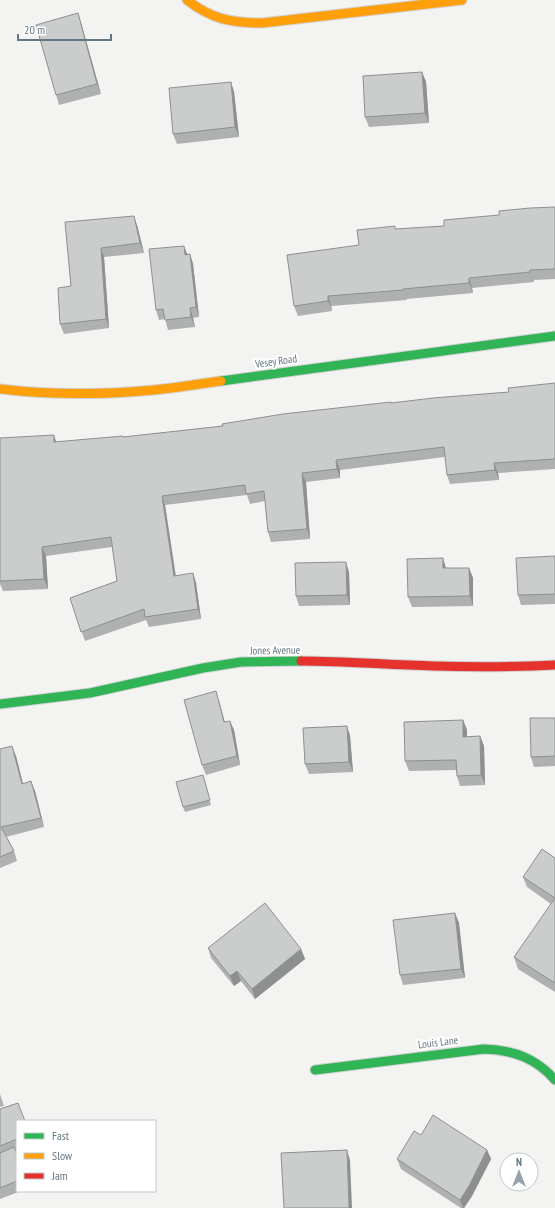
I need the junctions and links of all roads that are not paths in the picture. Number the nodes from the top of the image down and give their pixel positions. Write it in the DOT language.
graph roads {
  1 [pos="187,0"];
  2 [pos="462,0"];
  3 [pos="555,336"];
  4 [pos="0,389"];
  5 [pos="555,665"];
  6 [pos="0,704"];
  7 [pos="315,1070"];
  8 [pos="555,1080"];
  1 -- 2 [label="street"];
  3 -- 4 [label="street, Vesey Road"];
  5 -- 6 [label="street, Jones Avenue"];
  7 -- 8 [label="street, Louis Lane"];
}
